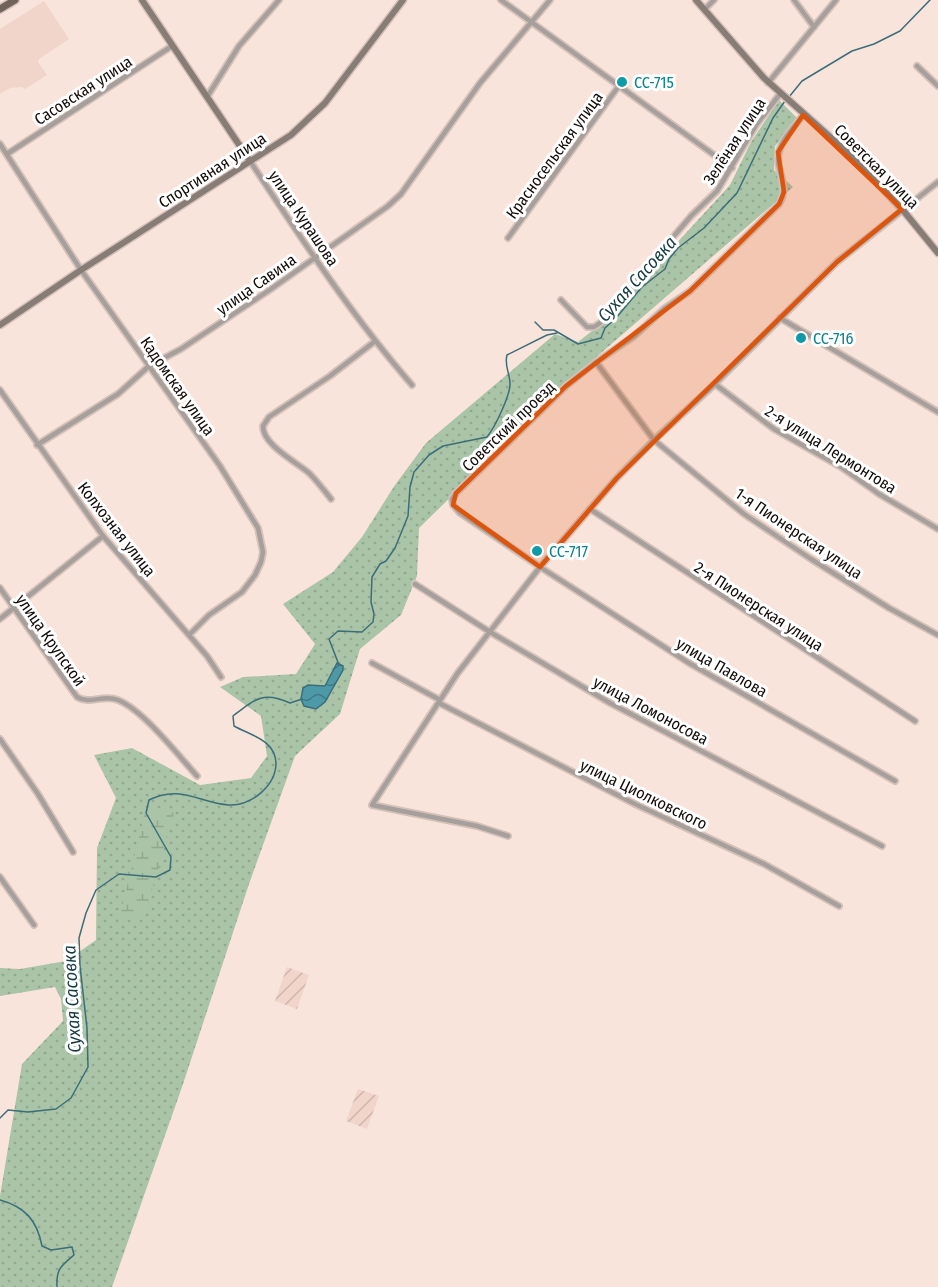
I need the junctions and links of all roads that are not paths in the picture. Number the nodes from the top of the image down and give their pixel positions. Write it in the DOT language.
graph roads {
  1 [pos="15,0"];
  2 [pos="142,0"];
  3 [pos="279,0"];
  4 [pos="403,0"];
  5 [pos="501,0"];
  6 [pos="550,0"];
  7 [pos="696,0"];
  8 [pos="714,0"];
  9 [pos="794,0"];
  10 [pos="836,0"];
  11 [pos="0,9"];
  12 [pos="704,10"];
  13 [pos="532,22"];
  14 [pos="814,27"];
  15 [pos="172,46"];
  16 [pos="917,66"];
  17 [pos="768,83"];
  18 [pos="938,86"];
  19 [pos="618,87"];
  20 [pos="781,94"];
  21 [pos="207,97"];
  22 [pos="804,115"];
  23 [pos="0,144"];
  24 [pos="7,154"];
  25 [pos="250,161"];
  26 [pos="732,168"];
  27 [pos="938,182"];
  28 [pos="902,209"];
  29 [pos="508,238"];
  30 [pos="938,253"];
  31 [pos="314,258"];
  32 [pos="81,270"];
  33 [pos="561,300"];
  34 [pos="780,318"];
  35 [pos="0,325"];
  36 [pos="374,342"];
  37 [pos="596,362"];
  38 [pos="149,366"];
  39 [pos="715,384"];
  40 [pos="412,385"];
  41 [pos="0,390"];
  42 [pos="938,412"];
  43 [pos="654,440"];
  44 [pos="38,445"];
  45 [pos="331,499"];
  46 [pos="590,509"];
  47 [pos="938,529"];
  48 [pos="103,536"];
  49 [pos="540,567"];
  50 [pos="415,585"];
  51 [pos="0,588"];
  52 [pos="14,608"];
  53 [pos="0,619"];
  54 [pos="490,632"];
  55 [pos="189,635"];
  56 [pos="938,635"];
  57 [pos="372,663"];
  58 [pos="221,677"];
  59 [pos="440,701"];
  60 [pos="915,721"];
  61 [pos="0,739"];
  62 [pos="197,776"];
  63 [pos="895,781"];
  64 [pos="508,836"];
  65 [pos="882,846"];
  66 [pos="73,852"];
  67 [pos="0,877"];
  68 [pos="839,906"];
  69 [pos="34,925"];
  1 -- 11 [label="main road"];
  2 -- 15 [label="street, улица Курашова"];
  3 -- 21 [label="street"];
  4 -- 25 [label="street, Спортивная улица"];
  5 -- 13 [label="street"];
  6 -- 13 [label="street, улица Савина"];
  7 -- 12 [label="street"];
  8 -- 12 [label="street"];
  9 -- 14 [label="street"];
  10 -- 14 [label="street"];
  12 -- 17 [label="street"];
  13 -- 19 [label="street"];
  13 -- 31 [label="street, улица Савина"];
  14 -- 17 [label="street"];
  15 -- 21 [label="street, улица Курашова"];
  15 -- 24 [label="street, Сасовская улица"];
  16 -- 18 [label="street"];
  17 -- 20 [label="street"];
  19 -- 26 [label="street"];
  19 -- 29 [label="street, Красносельская улица"];
  20 -- 22 [label="street, Советская улица"];
  20 -- 26 [label="street, Зелёная улица"];
  21 -- 25 [label="street, улица Курашова"];
  22 -- 28 [label="street, Советская улица"];
  22 -- 37 [label="street"];
  23 -- 24 [label="street, Кадомская улица"];
  24 -- 32 [label="street, Кадомская улица"];
  25 -- 31 [label="street, улица Курашова"];
  25 -- 32 [label="street, Спортивная улица"];
  26 -- 33 [label="street, Зелёная улица"];
  27 -- 28 [label="street"];
  28 -- 30 [label="street, Советская улица"];
  28 -- 34 [label="street"];
  31 -- 36 [label="street, улица Курашова"];
  31 -- 38 [label="street, улица Савина"];
  32 -- 35 [label="street, Спортивная улица"];
  32 -- 38 [label="street, Кадомская улица"];
  34 -- 39 [label="street"];
  34 -- 42 [label="street"];
  36 -- 40 [label="street, улица Курашова"];
  36 -- 45 [label="street"];
  37 -- 43 [label="street"];
  37 -- 49 [label="street, Советский проезд"];
  38 -- 44 [label="street, улица Савина"];
  38 -- 55 [label="street, Кадомская улица"];
  39 -- 43 [label="street"];
  39 -- 47 [label="street, 2-я улица Лермонтова"];
  41 -- 44 [label="street, Колхозная улица"];
  43 -- 46 [label="street"];
  43 -- 56 [label="street, 1-я Пионерская улица"];
  44 -- 48 [label="street, Колхозная улица"];
  46 -- 49 [label="street"];
  46 -- 60 [label="street, 2-я Пионерская улица"];
  48 -- 52 [label="street"];
  48 -- 55 [label="street, Колхозная улица"];
  49 -- 54 [label="street"];
  49 -- 63 [label="street, улица Павлова"];
  50 -- 54 [label="street, улица Ломоносова"];
  51 -- 52 [label="street, улица Крупской"];
  52 -- 53 [label="street"];
  52 -- 62 [label="street, улица Крупской"];
  54 -- 59 [label="street"];
  54 -- 65 [label="street, улица Ломоносова"];
  55 -- 58 [label="street, Колхозная улица"];
  57 -- 59 [label="street, улица Циолковского"];
  59 -- 64 [label="street"];
  59 -- 68 [label="street, улица Циолковского"];
  61 -- 66 [label="street"];
  67 -- 69 [label="street"];
}
